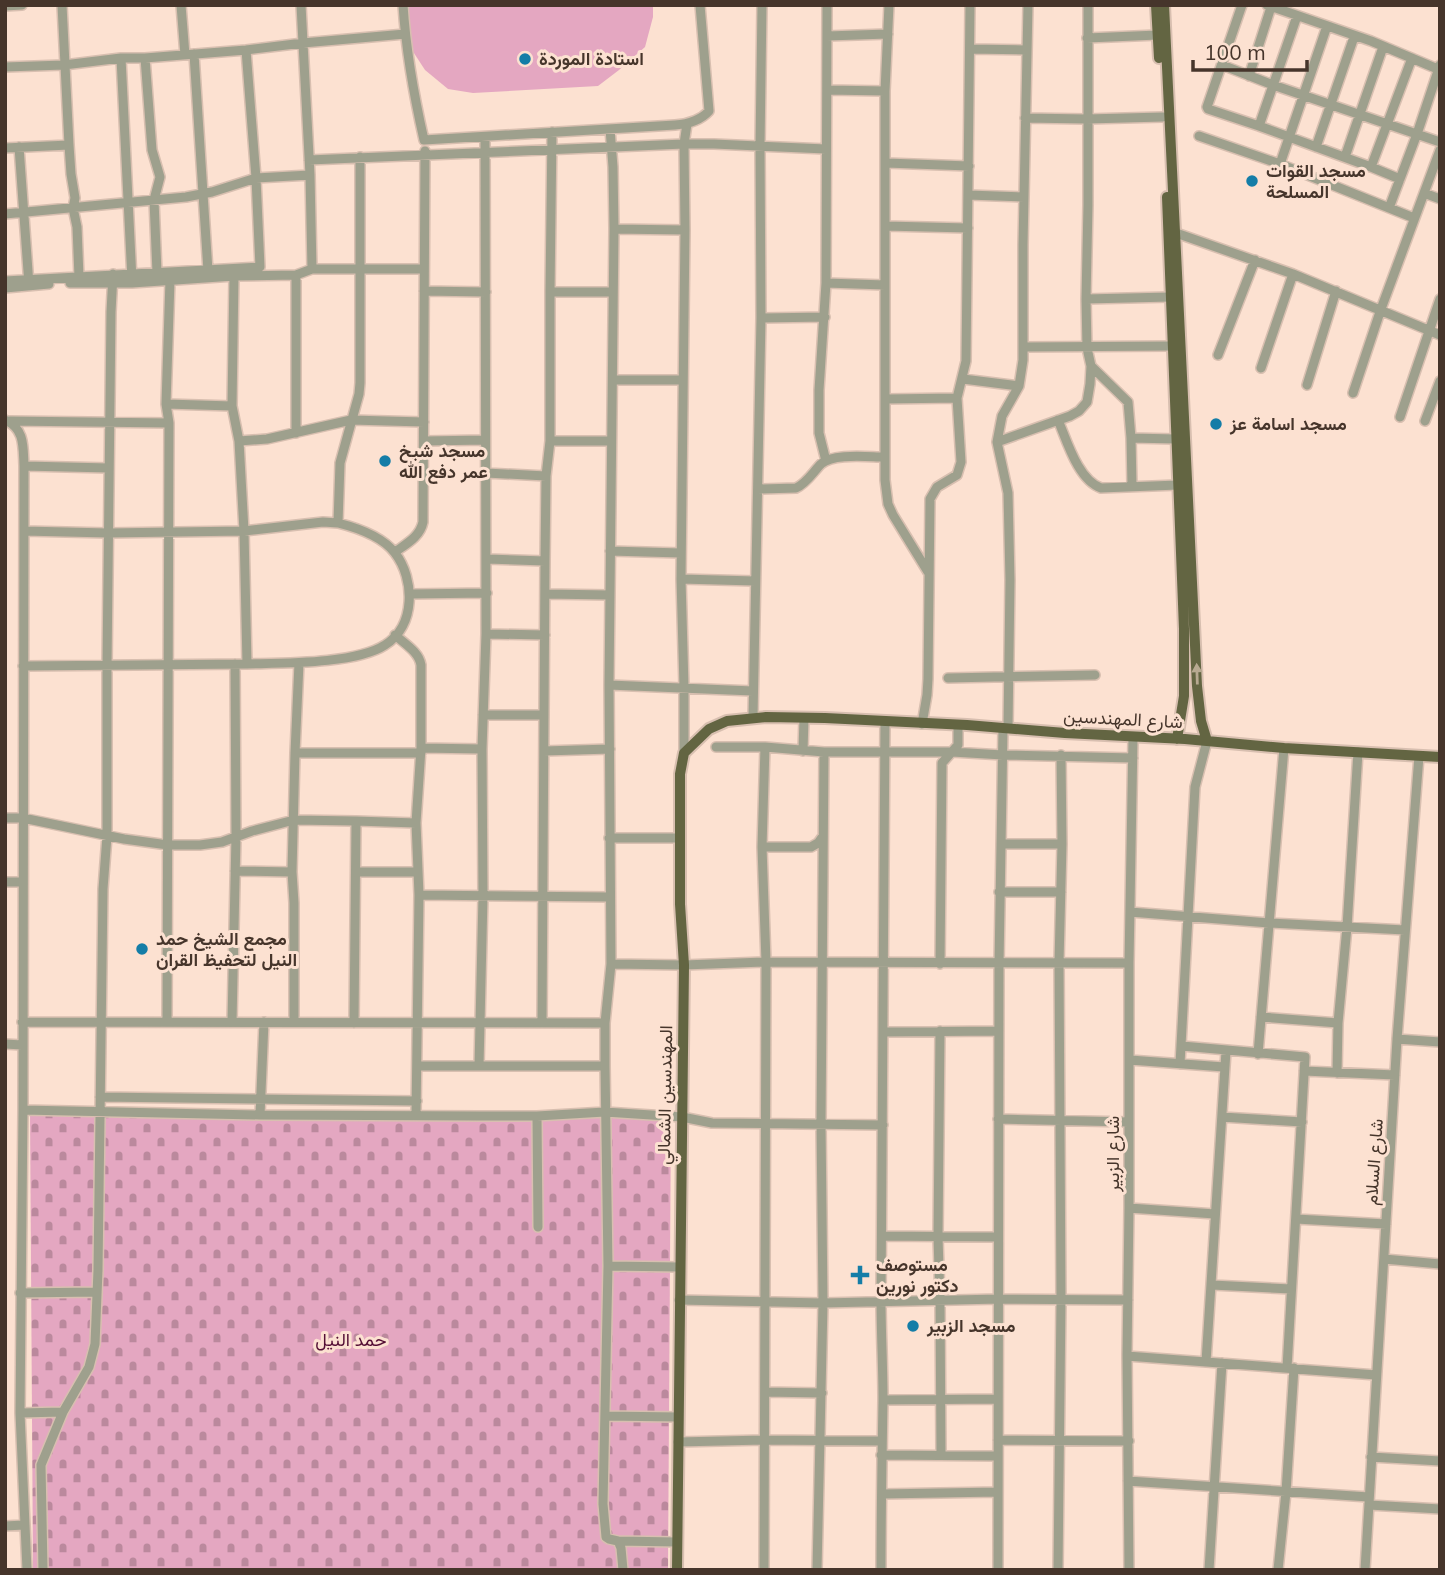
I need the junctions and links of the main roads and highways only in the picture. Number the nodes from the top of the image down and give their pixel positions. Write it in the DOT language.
graph roads {
  1 [pos="1156,5"];
  2 [pos="1164,5"];
  3 [pos="1172,233"];
  4 [pos="1181,457"];
  5 [pos="1187,579"];
  6 [pos="1177,739"];
  7 [pos="1207,741"];
  8 [pos="684,753"];
  9 [pos="1440,757"];
  10 [pos="677,1570"];
  1 -- 3 [label="main road"];
  2 -- 3 [label="main road"];
  3 -- 4 [label="main road"];
  3 -- 4 [label="main road"];
  4 -- 5 [label="main road"];
  4 -- 5 [label="main road"];
  5 -- 6 [label="main road"];
  7 -- 5 [label="main road, one-way"];
  6 -- 7 [label="main road, شارع المهندسين"];
  6 -- 8 [label="main road, شارع المهندسين"];
  7 -- 9 [label="main road, شارع المهندسين"];
  8 -- 10 [label="main road, المهندسين الشمالي"];
}
